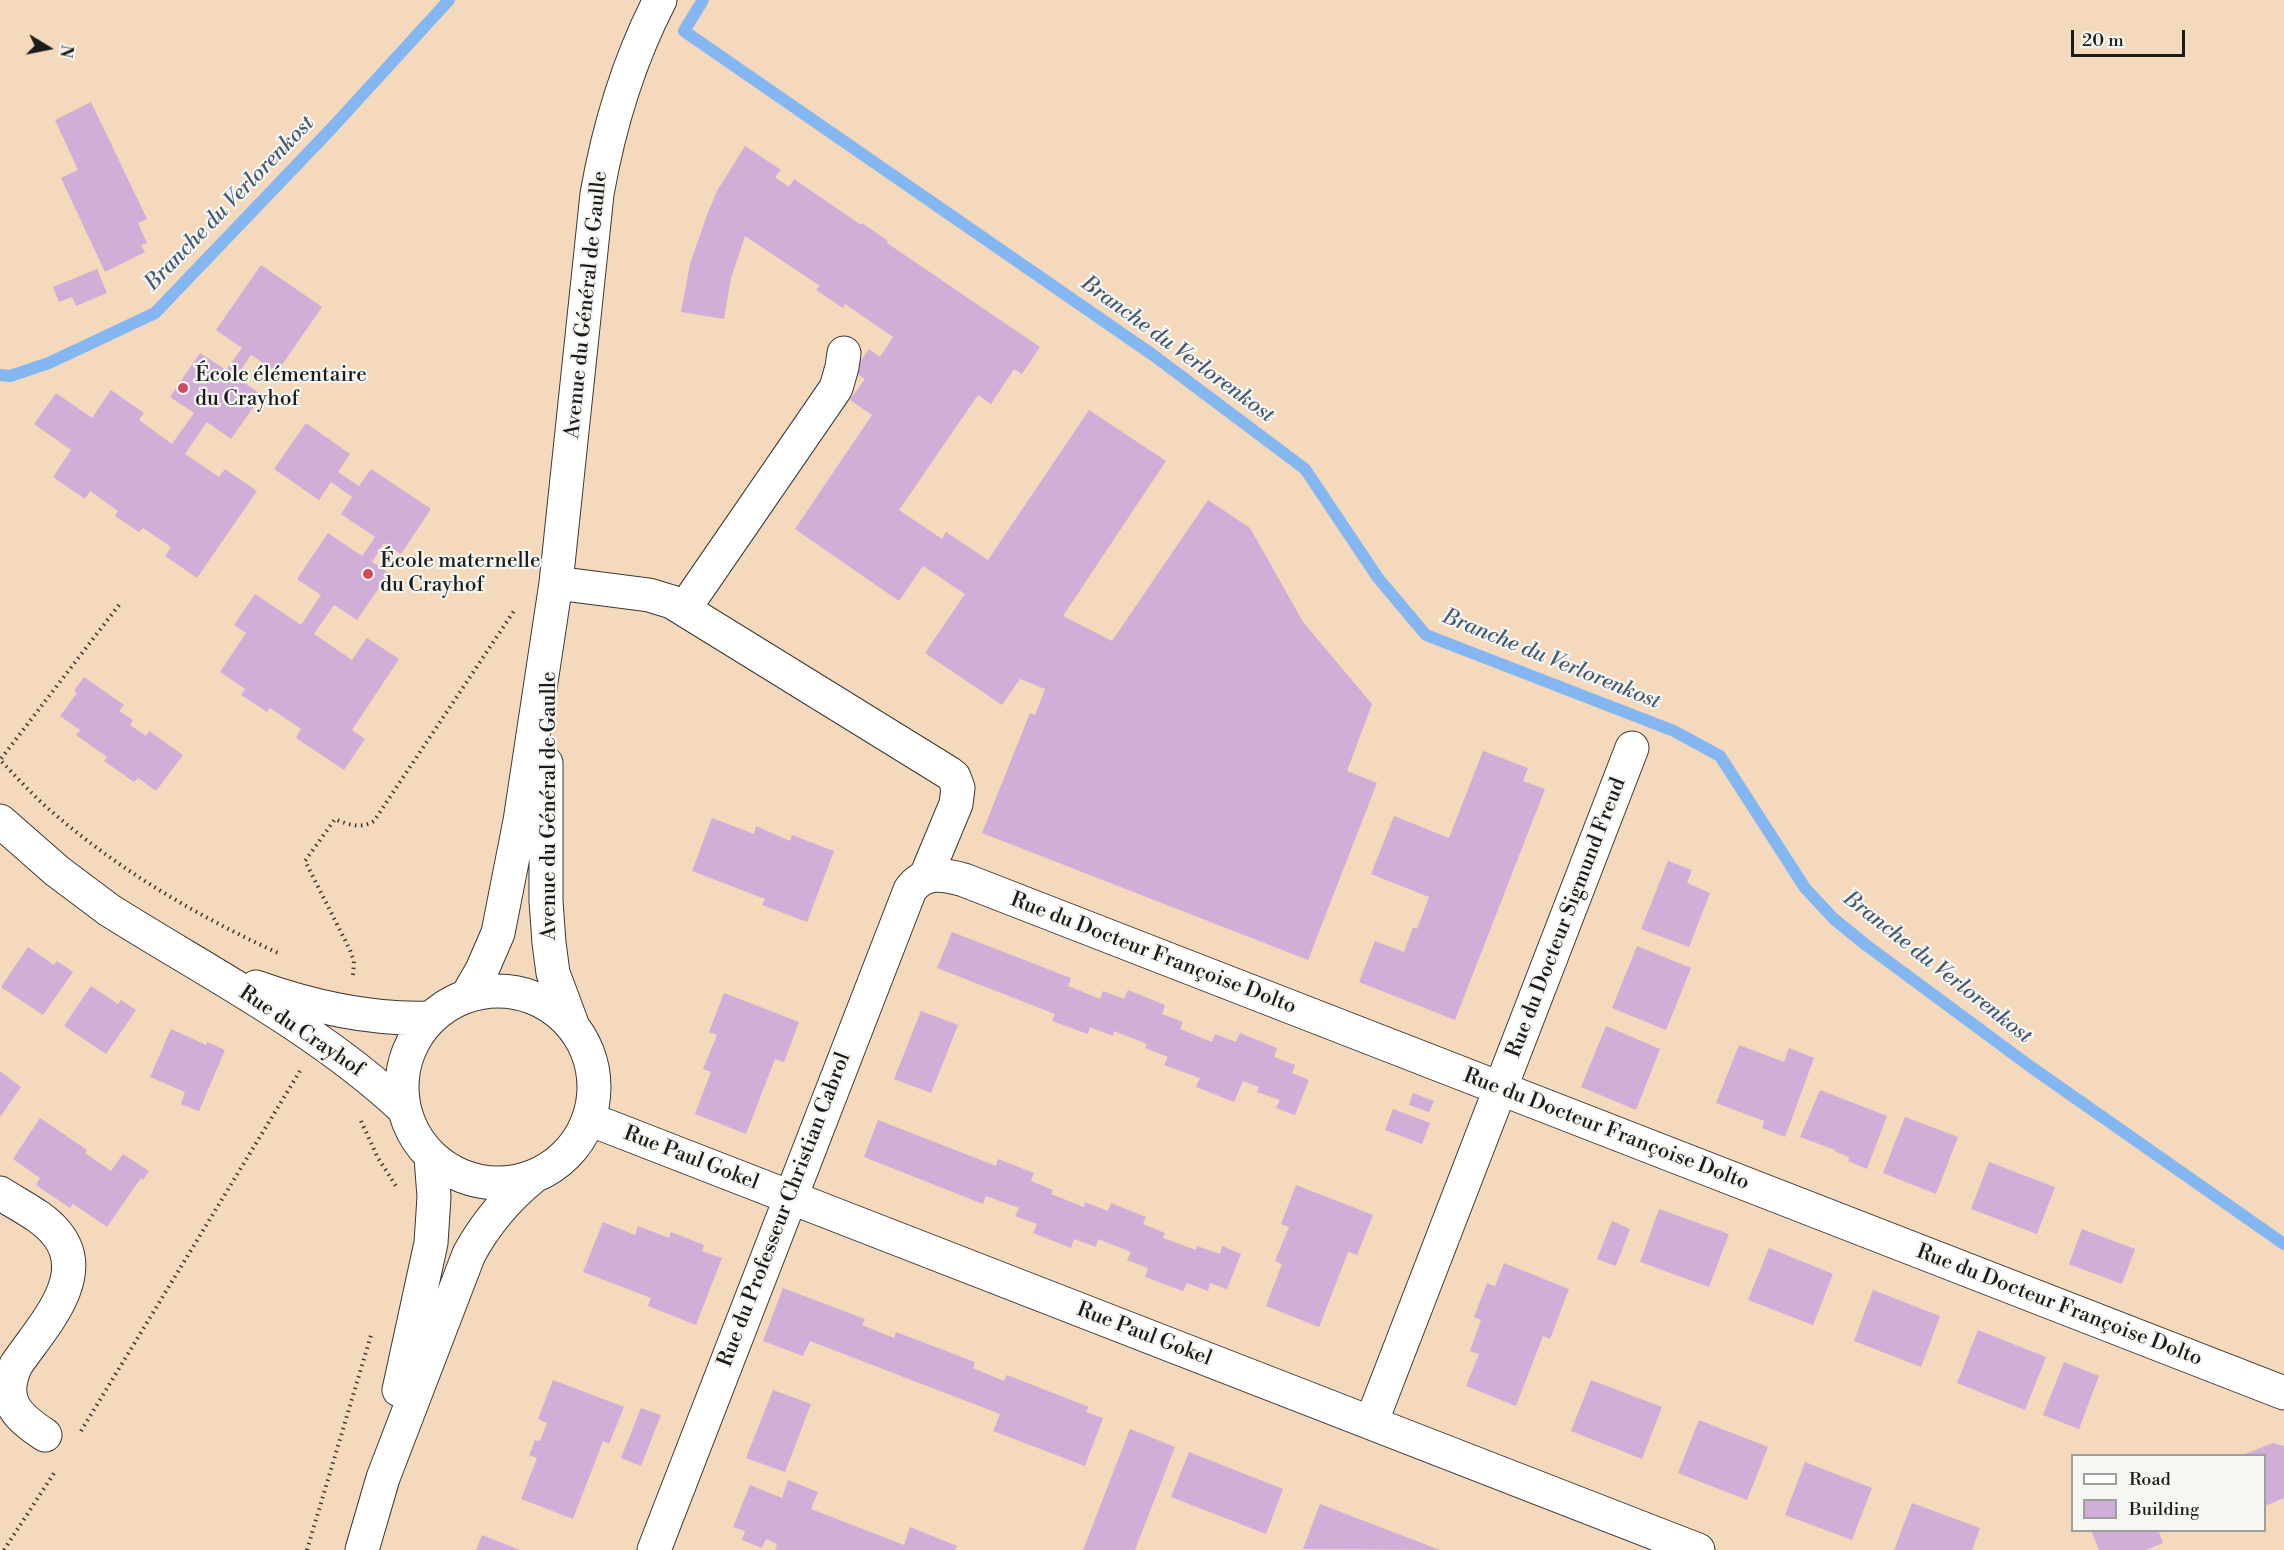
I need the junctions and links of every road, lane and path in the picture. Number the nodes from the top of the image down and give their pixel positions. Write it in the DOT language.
graph roads {
  1 [pos="660,0"];
  2 [pos="844,352"];
  3 [pos="556,583"];
  4 [pos="520,601"];
  5 [pos="119,605"];
  6 [pos="684,609"];
  7 [pos="551,620"];
  8 [pos="1632,748"];
  9 [pos="0,760"];
  10 [pos="0,821"];
  11 [pos="926,876"];
  12 [pos="279,954"];
  13 [pos="193,963"];
  14 [pos="350,983"];
  15 [pos="467,996"];
  16 [pos="430,1018"];
  17 [pos="572,1024"];
  18 [pos="303,1065"];
  19 [pos="1500,1089"];
  20 [pos="359,1117"];
  21 [pos="589,1119"];
  22 [pos="408,1120"];
  23 [pos="431,1157"];
  24 [pos="532,1178"];
  25 [pos="0,1193"];
  26 [pos="789,1197"];
  27 [pos="373,1327"];
  28 [pos="2284,1393"];
  29 [pos="1371,1423"];
  30 [pos="61,1445"];
  31 [pos="383,1478"];
  32 [pos="660,1548"];
  33 [pos="4,1550"];
  34 [pos="307,1550"];
  35 [pos="362,1550"];
  36 [pos="1698,1550"];
  1 -- 3 [label="street, Avenue du Général de Gaulle"];
  2 -- 6 [label="street"];
  3 -- 6 [label="street"];
  3 -- 7 [label="street, Avenue du Général de Gaulle"];
  4 -- 14 [label="path"];
  5 -- 9 [label="path"];
  6 -- 11 [label="street, Rue du Professeur Christian Cabrol"];
  7 -- 15 [label="street, Avenue du Général de Gaulle"];
  7 -- 17 [label="street, Avenue du Général de Gaulle"];
  8 -- 19 [label="street, Rue du Docteur Sigmund Freud"];
  9 -- 12 [label="path"];
  10 -- 13 [label="street, Rue du Crayhof"];
  11 -- 19 [label="street, Rue du Docteur Françoise Dolto"];
  11 -- 26 [label="street, Rue du Professeur Christian Cabrol"];
  13 -- 16 [label="street, Rue du Crayhof"];
  13 -- 22 [label="street, Rue du Crayhof"];
  15 -- 16 [label="street"];
  15 -- 17 [label="street"];
  16 -- 22 [label="street"];
  17 -- 21 [label="street"];
  18 -- 30 [label="path"];
  19 -- 28 [label="street, Rue du Docteur Françoise Dolto"];
  19 -- 29 [label="street, Rue du Docteur Sigmund Freud"];
  20 -- 22 [label="path"];
  21 -- 24 [label="street"];
  21 -- 26 [label="street, Rue Paul Gokel"];
  22 -- 23 [label="street"];
  23 -- 24 [label="street"];
  23 -- 31 [label="street"];
  24 -- 31 [label="street"];
  25 -- 30 [label="street"];
  26 -- 29 [label="street, Rue Paul Gokel"];
  26 -- 32 [label="street, Rue du Professeur Christian Cabrol"];
  27 -- 34 [label="path"];
  29 -- 36 [label="street, Rue Paul Gokel"];
  30 -- 33 [label="path"];
  31 -- 35 [label="street"];
}
